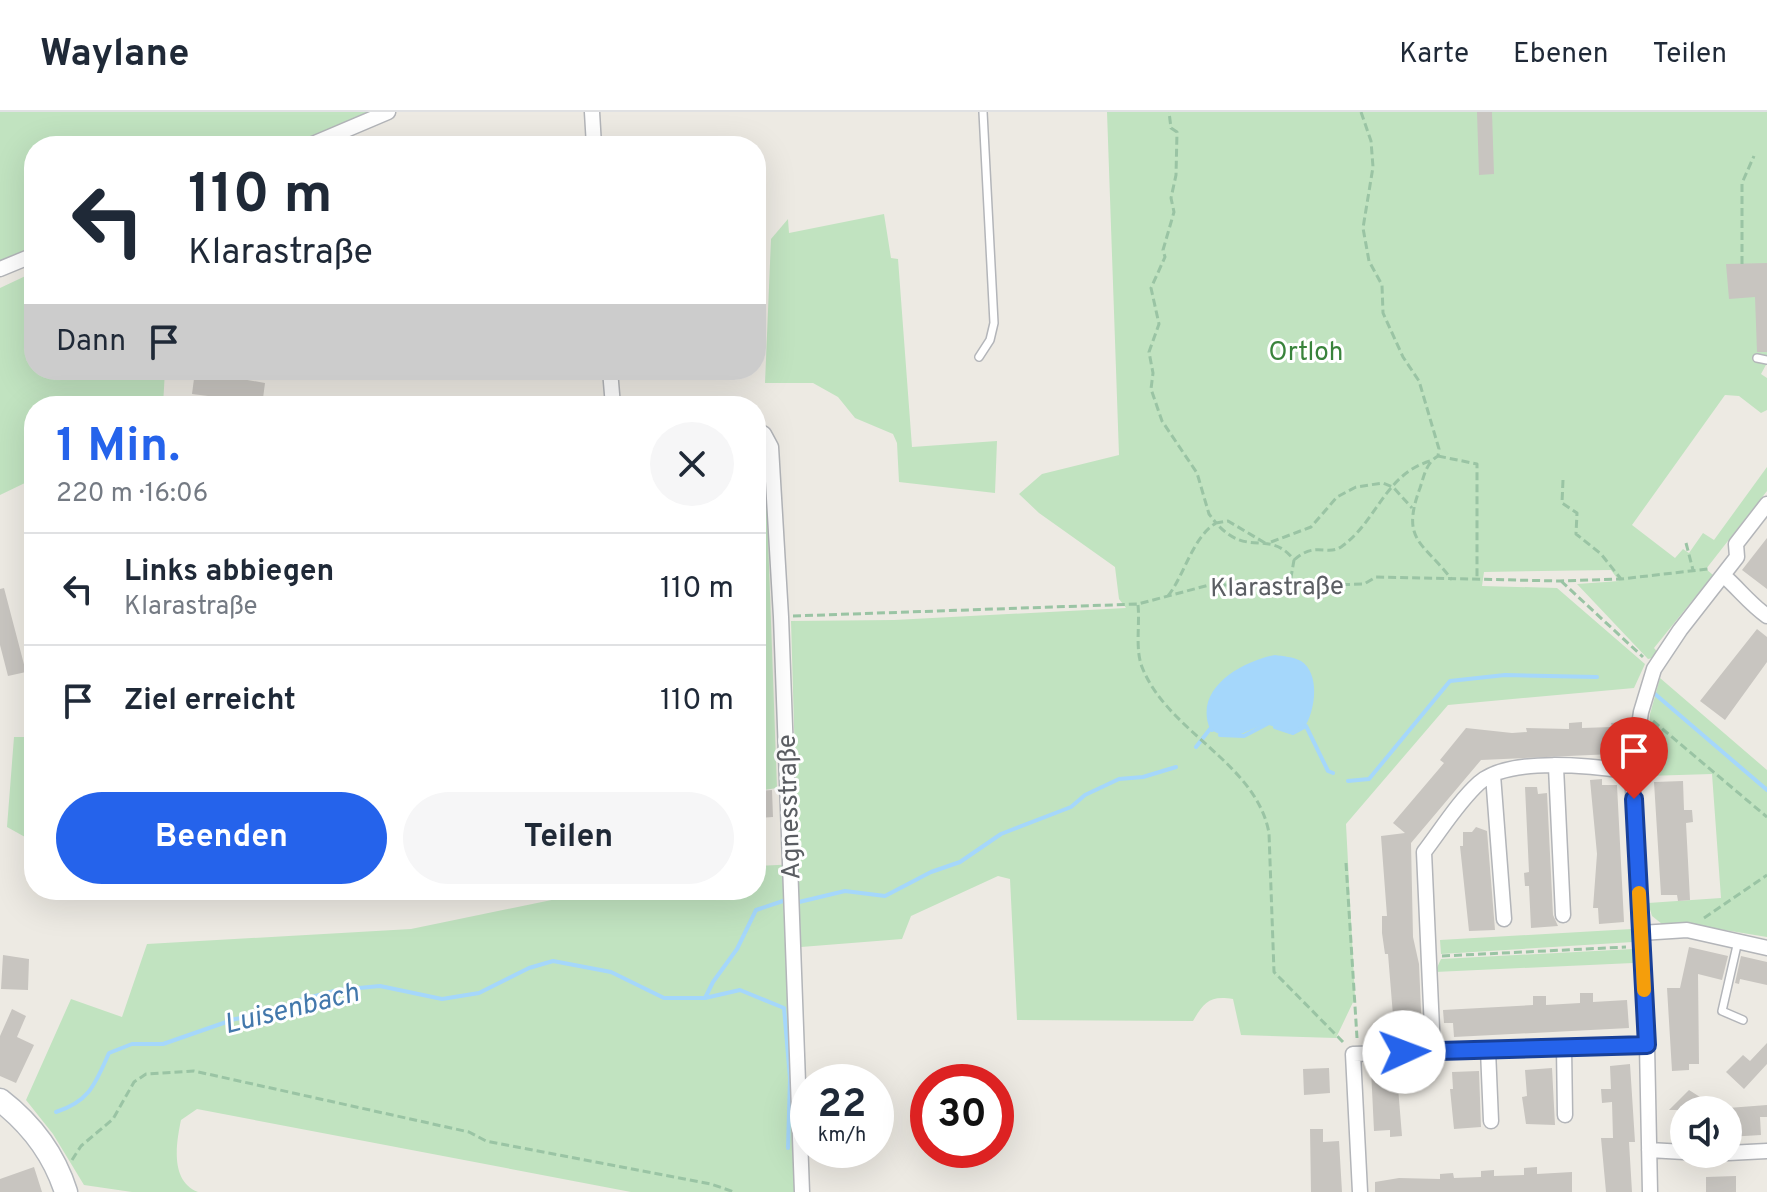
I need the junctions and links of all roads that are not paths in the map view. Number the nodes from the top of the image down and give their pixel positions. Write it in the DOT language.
graph roads {
  1 [pos="388,112"];
  2 [pos="592,112"];
  3 [pos="983,112"];
  4 [pos="332,136"];
  5 [pos="593,136"];
  6 [pos="24,259"];
  7 [pos="0,269"];
  8 [pos="979,357"];
  9 [pos="1757,358"];
  10 [pos="1767,360"];
  11 [pos="766,438"];
  12 [pos="1767,504"];
  13 [pos="1723,575"];
  14 [pos="1767,616"];
  15 [pos="1556,767"];
  16 [pos="1632,772"];
  17 [pos="1493,775"];
  18 [pos="1563,915"];
  19 [pos="1504,919"];
  20 [pos="1642,939"];
  21 [pos="1738,941"];
  22 [pos="1767,948"];
  23 [pos="1743,1020"];
  24 [pos="1647,1045"];
  25 [pos="1564,1047"];
  26 [pos="1488,1050"];
  27 [pos="1433,1051"];
  28 [pos="0,1100"];
  29 [pos="1565,1115"];
  30 [pos="1491,1121"];
  31 [pos="1649,1150"];
  32 [pos="1670,1151"];
  33 [pos="1767,1151"];
  34 [pos="1742,1152"];
  35 [pos="63,1184"];
  36 [pos="802,1192"];
  37 [pos="1360,1192"];
  38 [pos="1650,1192"];
  1 -- 4 [label="street"];
  2 -- 5 [label="street"];
  3 -- 8 [label="lane"];
  6 -- 7 [label="street"];
  9 -- 10 [label="lane"];
  11 -- 36 [label="street, Agnesstraße"];
  12 -- 13 [label="street"];
  13 -- 14 [label="street"];
  13 -- 16 [label="street"];
  15 -- 16 [label="street"];
  15 -- 17 [label="street"];
  15 -- 18 [label="street"];
  16 -- 20 [label="street"];
  17 -- 19 [label="street"];
  17 -- 27 [label="street"];
  20 -- 21 [label="street"];
  20 -- 24 [label="street"];
  21 -- 22 [label="street"];
  21 -- 23 [label="lane"];
  24 -- 25 [label="street"];
  24 -- 31 [label="street"];
  25 -- 26 [label="street"];
  25 -- 29 [label="street"];
  26 -- 27 [label="street"];
  26 -- 30 [label="street"];
  27 -- 37 [label="street"];
  28 -- 35 [label="main road"];
  31 -- 32 [label="street"];
  31 -- 38 [label="street"];
  33 -- 34 [label="street"];
}
